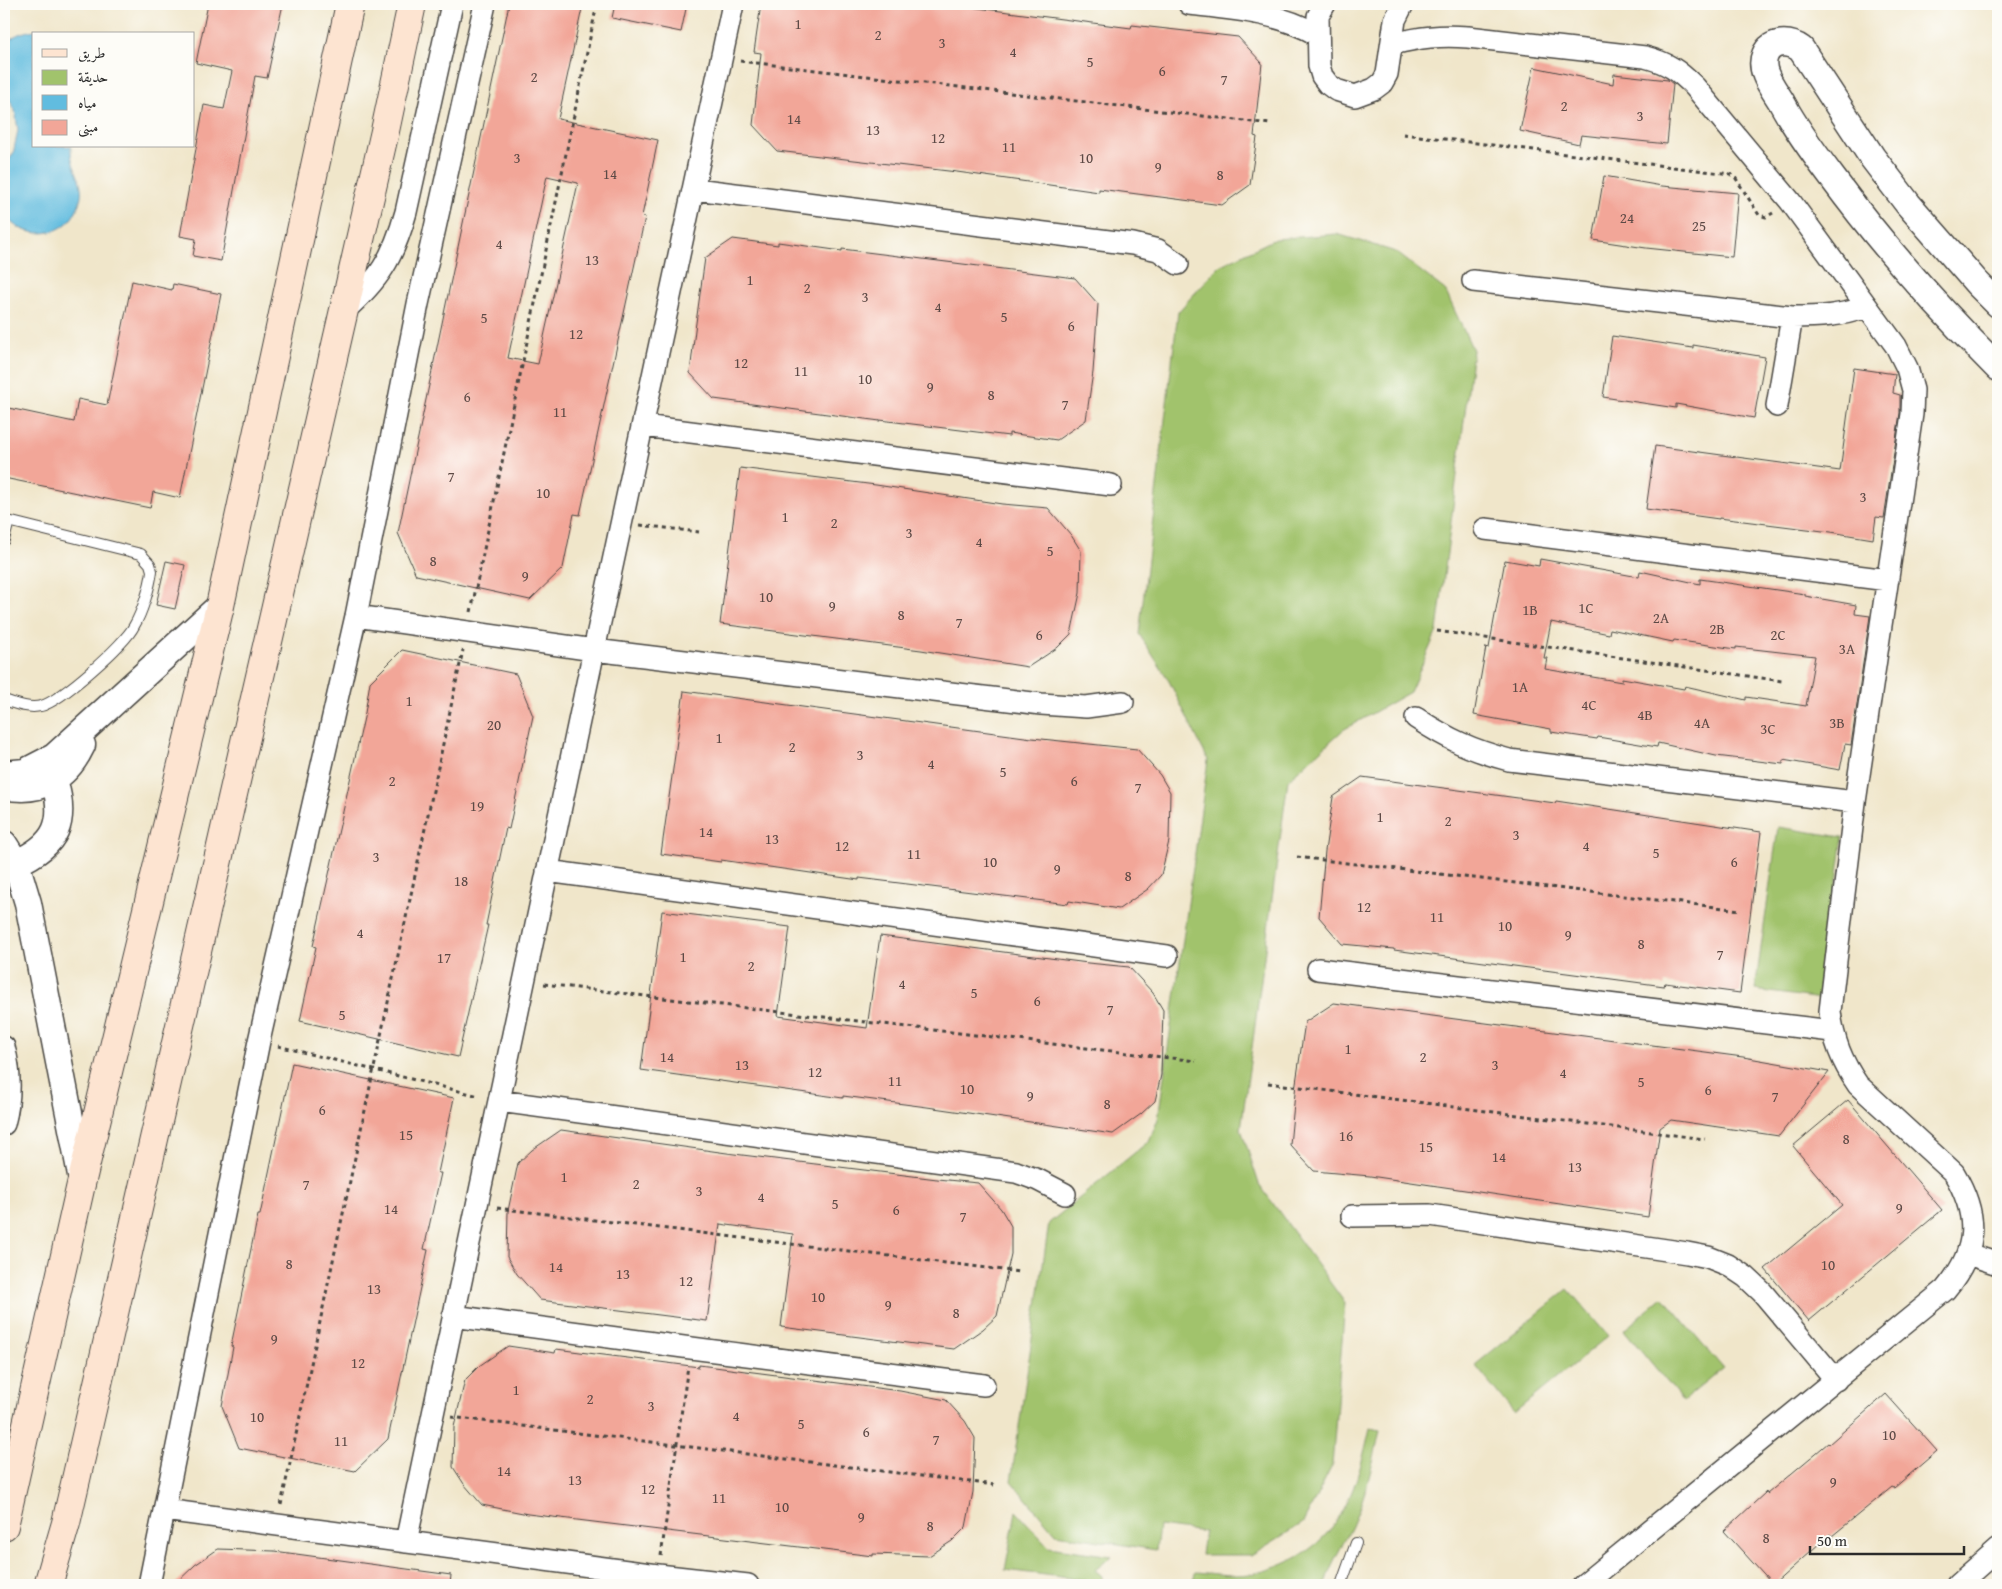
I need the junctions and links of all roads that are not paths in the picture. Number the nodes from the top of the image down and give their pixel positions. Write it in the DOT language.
graph roads {
  1 [pos="350,4"];
  2 [pos="412,4"];
  3 [pos="452,4"];
  4 [pos="485,4"];
  5 [pos="733,4"];
  6 [pos="1189,4"];
  7 [pos="1396,9"];
  8 [pos="1318,15"];
  9 [pos="1393,44"];
  10 [pos="695,189"];
  11 [pos="1178,264"];
  12 [pos="1473,281"];
  13 [pos="1998,304"];
  14 [pos="1866,307"];
  15 [pos="343,312"];
  16 [pos="1786,316"];
  17 [pos="1998,368"];
  18 [pos="1771,405"];
  19 [pos="644,426"];
  20 [pos="1111,485"];
  21 [pos="6,520"];
  22 [pos="1485,529"];
  23 [pos="4,540"];
  24 [pos="1888,580"];
  25 [pos="220,606"];
  26 [pos="356,616"];
  27 [pos="594,650"];
  28 [pos="4,700"];
  29 [pos="1123,702"];
  30 [pos="1416,718"];
  31 [pos="93,722"];
  32 [pos="4,774"];
  33 [pos="54,780"];
  34 [pos="4,785"];
  35 [pos="1855,802"];
  36 [pos="10,853"];
  37 [pos="548,871"];
  38 [pos="1167,956"];
  39 [pos="1318,969"];
  40 [pos="1832,1031"];
  41 [pos="4,1046"];
  42 [pos="499,1101"];
  43 [pos="4,1124"];
  44 [pos="82,1180"];
  45 [pos="1065,1194"];
  46 [pos="1352,1216"];
  47 [pos="1968,1254"];
  48 [pos="1998,1264"];
  49 [pos="453,1316"];
  50 [pos="1836,1380"];
  51 [pos="984,1385"];
  52 [pos="164,1510"];
  53 [pos="4,1526"];
  54 [pos="406,1542"];
  55 [pos="1356,1543"];
  56 [pos="1998,1549"];
  57 [pos="48,1585"];
  58 [pos="149,1585"];
  59 [pos="748,1585"];
  60 [pos="1340,1585"];
  61 [pos="1583,1585"];
  62 [pos="1957,1585"];
  1 -- 25 [label="main road"];
  2 -- 15 [label="main road"];
  3 -- 15 [label="street"];
  4 -- 26 [label="street"];
  5 -- 10 [label="street"];
  6 -- 8 [label="street"];
  7 -- 9 [label="street"];
  8 -- 9 [label="street"];
  9 -- 14 [label="street"];
  10 -- 11 [label="street"];
  10 -- 19 [label="street"];
  12 -- 16 [label="street"];
  13 -- 17 [label="street"];
  14 -- 16 [label="street"];
  14 -- 24 [label="street"];
  15 -- 57 [label="main road"];
  16 -- 18 [label="street"];
  19 -- 20 [label="street"];
  19 -- 27 [label="street"];
  21 -- 23 [label="lane"];
  21 -- 28 [label="lane"];
  22 -- 24 [label="street"];
  24 -- 35 [label="street"];
  25 -- 31 [label="street"];
  25 -- 44 [label="main road"];
  26 -- 27 [label="street"];
  26 -- 52 [label="street"];
  27 -- 29 [label="street"];
  27 -- 37 [label="street"];
  30 -- 35 [label="street"];
  31 -- 32 [label="street"];
  31 -- 33 [label="street"];
  33 -- 34 [label="street"];
  33 -- 36 [label="street"];
  35 -- 40 [label="street"];
  36 -- 44 [label="street"];
  37 -- 38 [label="street"];
  37 -- 42 [label="street"];
  39 -- 40 [label="street"];
  40 -- 47 [label="street"];
  41 -- 43 [label="street"];
  42 -- 45 [label="street"];
  42 -- 49 [label="street"];
  44 -- 53 [label="main road"];
  46 -- 50 [label="street"];
  47 -- 48 [label="street"];
  47 -- 50 [label="street"];
  49 -- 51 [label="street"];
  49 -- 54 [label="street"];
  50 -- 61 [label="street"];
  52 -- 54 [label="street"];
  52 -- 58 [label="street"];
  54 -- 59 [label="street"];
  55 -- 60 [label="lane"];
  56 -- 62 [label="street"];
}
